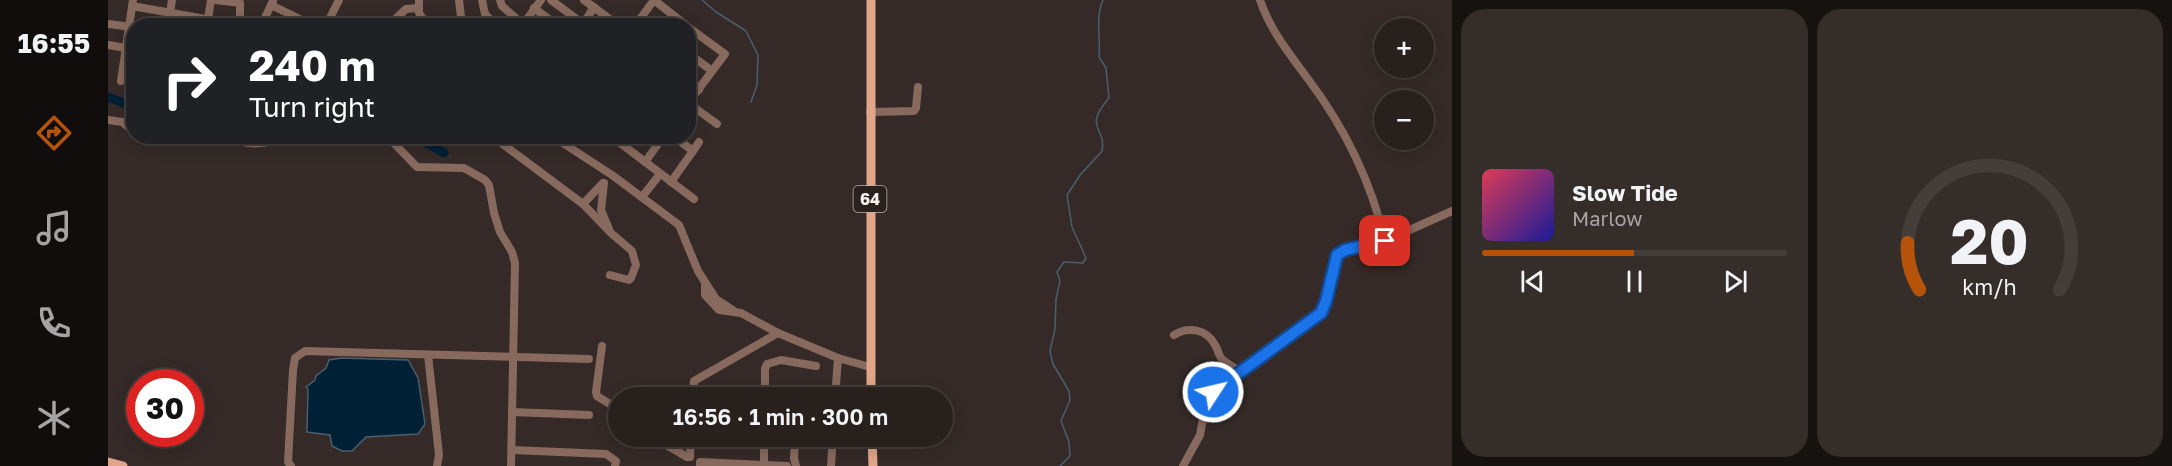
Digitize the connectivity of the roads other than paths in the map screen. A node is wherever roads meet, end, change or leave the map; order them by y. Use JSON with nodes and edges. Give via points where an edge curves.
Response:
{"nodes":[{"id":1,"x":172,"y":0,"type":"edge"},
{"id":2,"x":211,"y":0,"type":"edge"},
{"id":3,"x":216,"y":0,"type":"edge"},
{"id":4,"x":339,"y":0,"type":"edge"},
{"id":5,"x":459,"y":0,"type":"edge"},
{"id":6,"x":482,"y":0,"type":"edge"},
{"id":7,"x":500,"y":0,"type":"edge"},
{"id":8,"x":541,"y":0,"type":"edge"},
{"id":9,"x":551,"y":0,"type":"edge"},
{"id":10,"x":654,"y":0,"type":"edge"},
{"id":11,"x":871,"y":0,"type":"edge"},
{"id":12,"x":1260,"y":0,"type":"edge"},
{"id":13,"x":272,"y":2,"type":"edge"},
{"id":14,"x":589,"y":2,"type":"edge"},
{"id":15,"x":133,"y":3,"type":"edge"},
{"id":16,"x":419,"y":4,"type":"edge"},
{"id":17,"x":534,"y":8,"type":"junction"},
{"id":18,"x":170,"y":13,"type":"junction"},
{"id":19,"x":132,"y":18,"type":"edge"},
{"id":20,"x":169,"y":18,"type":"edge"},
{"id":21,"x":191,"y":18,"type":"edge"},
{"id":22,"x":209,"y":18,"type":"edge"},
{"id":23,"x":240,"y":18,"type":"edge"},
{"id":24,"x":265,"y":18,"type":"edge"},
{"id":25,"x":300,"y":18,"type":"edge"},
{"id":26,"x":330,"y":18,"type":"edge"},
{"id":27,"x":396,"y":18,"type":"edge"},
{"id":28,"x":425,"y":18,"type":"edge"},
{"id":29,"x":462,"y":18,"type":"edge"},
{"id":30,"x":489,"y":18,"type":"edge"},
{"id":31,"x":515,"y":18,"type":"edge"},
{"id":32,"x":528,"y":18,"type":"edge"},
{"id":33,"x":547,"y":18,"type":"edge"},
{"id":34,"x":575,"y":18,"type":"edge"},
{"id":35,"x":586,"y":18,"type":"edge"},
{"id":36,"x":609,"y":18,"type":"edge"},
{"id":37,"x":641,"y":18,"type":"edge"},
{"id":38,"x":678,"y":18,"type":"edge"},
{"id":39,"x":108,"y":24,"type":"edge"},
{"id":40,"x":126,"y":26,"type":"edge"},
{"id":41,"x":696,"y":32,"type":"edge"},
{"id":42,"x":108,"y":45,"type":"edge"},
{"id":43,"x":126,"y":48,"type":"joint"},
{"id":44,"x":696,"y":59,"type":"edge"},
{"id":45,"x":712,"y":71,"type":"junction"},
{"id":46,"x":121,"y":81,"type":"dead end"},
{"id":47,"x":918,"y":87,"type":"dead end"},
{"id":48,"x":696,"y":88,"type":"edge"},
{"id":49,"x":699,"y":90,"type":"junction"},
{"id":50,"x":696,"y":94,"type":"edge"},
{"id":51,"x":696,"y":108,"type":"edge"},
{"id":52,"x":870,"y":112,"type":"junction"},
{"id":53,"x":108,"y":120,"type":"edge"},
{"id":54,"x":717,"y":124,"type":"dead end"},
{"id":55,"x":126,"y":125,"type":"edge"},
{"id":56,"x":699,"y":142,"type":"dead end"},
{"id":57,"x":395,"y":144,"type":"edge"},
{"id":58,"x":503,"y":144,"type":"edge"},
{"id":59,"x":564,"y":144,"type":"edge"},
{"id":60,"x":621,"y":144,"type":"edge"},
{"id":61,"x":658,"y":144,"type":"edge"},
{"id":62,"x":683,"y":144,"type":"edge"},
{"id":63,"x":693,"y":152,"type":"junction"},
{"id":64,"x":645,"y":162,"type":"junction"},
{"id":65,"x":612,"y":174,"type":"junction"},
{"id":66,"x":660,"y":174,"type":"junction"},
{"id":67,"x":671,"y":182,"type":"junction"},
{"id":68,"x":604,"y":183,"type":"junction"},
{"id":69,"x":642,"y":197,"type":"junction"},
{"id":70,"x":694,"y":199,"type":"dead end"},
{"id":71,"x":583,"y":204,"type":"junction"},
{"id":72,"x":1452,"y":211,"type":"edge"},
{"id":73,"x":611,"y":233,"type":"junction"},
{"id":74,"x":1385,"y":241,"type":"junction"},
{"id":75,"x":610,"y":275,"type":"dead end"},
{"id":76,"x":778,"y":333,"type":"junction"},
{"id":77,"x":1174,"y":335,"type":"dead end"},
{"id":78,"x":602,"y":346,"type":"dead end"},
{"id":79,"x":428,"y":355,"type":"junction"},
{"id":80,"x":514,"y":356,"type":"junction"},
{"id":81,"x":838,"y":358,"type":"junction"},
{"id":82,"x":588,"y":359,"type":"dead end"},
{"id":83,"x":816,"y":366,"type":"dead end"},
{"id":84,"x":870,"y":367,"type":"junction"},
{"id":85,"x":1240,"y":373,"type":"junction"},
{"id":86,"x":694,"y":387,"type":"edge"},
{"id":87,"x":765,"y":387,"type":"edge"},
{"id":88,"x":836,"y":387,"type":"edge"},
{"id":89,"x":871,"y":387,"type":"edge"},
{"id":90,"x":608,"y":402,"type":"edge"},
{"id":91,"x":512,"y":412,"type":"junction"},
{"id":92,"x":589,"y":415,"type":"dead end"},
{"id":93,"x":670,"y":447,"type":"edge"},
{"id":94,"x":690,"y":447,"type":"edge"},
{"id":95,"x":764,"y":447,"type":"edge"},
{"id":96,"x":795,"y":447,"type":"edge"},
{"id":97,"x":832,"y":447,"type":"edge"},
{"id":98,"x":872,"y":447,"type":"edge"},
{"id":99,"x":512,"y":450,"type":"junction"},
{"id":100,"x":108,"y":462,"type":"edge"},
{"id":101,"x":764,"y":465,"type":"edge"},
{"id":102,"x":123,"y":466,"type":"edge"},
{"id":103,"x":291,"y":466,"type":"edge"},
{"id":104,"x":437,"y":466,"type":"edge"},
{"id":105,"x":511,"y":466,"type":"edge"},
{"id":106,"x":615,"y":466,"type":"edge"},
{"id":107,"x":700,"y":466,"type":"edge"},
{"id":108,"x":788,"y":466,"type":"edge"},
{"id":109,"x":796,"y":466,"type":"edge"},
{"id":110,"x":831,"y":466,"type":"edge"},
{"id":111,"x":873,"y":466,"type":"edge"},
{"id":112,"x":1183,"y":466,"type":"edge"}],
"edges":[{"from":1,"to":18,"type":"street"},
{"from":2,"to":22,"type":"street"},
{"from":3,"to":23,"type":"street","via":[[239,2]]},
{"from":4,"to":26,"type":"street"},
{"from":5,"to":29,"type":"street"},
{"from":6,"to":30,"type":"street"},
{"from":7,"to":31,"type":"street"},
{"from":8,"to":17,"type":"street"},
{"from":9,"to":34,"type":"street"},
{"from":10,"to":37,"type":"street"},
{"from":10,"to":38,"type":"street"},
{"from":11,"to":52,"type":"main road","number":"64"},
{"from":12,"to":74,"type":"street","via":[[1279,40],[1353,150],[1377,209]]},
{"from":13,"to":24,"type":"street"},
{"from":13,"to":25,"type":"street"},
{"from":14,"to":35,"type":"street"},
{"from":14,"to":36,"type":"street"},
{"from":15,"to":18,"type":"street"},
{"from":15,"to":19,"type":"street"},
{"from":16,"to":27,"type":"street"},
{"from":16,"to":28,"type":"street"},
{"from":17,"to":32,"type":"street"},
{"from":17,"to":33,"type":"street"},
{"from":18,"to":20,"type":"street"},
{"from":18,"to":21,"type":"street"},
{"from":39,"to":40,"type":"street"},
{"from":41,"to":45,"type":"street","via":[[725,54]]},
{"from":42,"to":43,"type":"street"},
{"from":43,"to":46,"type":"street"},
{"from":44,"to":45,"type":"street"},
{"from":45,"to":49,"type":"street"},
{"from":47,"to":52,"type":"street","via":[[914,111]]},
{"from":48,"to":49,"type":"street"},
{"from":49,"to":50,"type":"street"},
{"from":51,"to":54,"type":"street"},
{"from":52,"to":84,"type":"main road","number":"64"},
{"from":53,"to":55,"type":"street"},
{"from":56,"to":63,"type":"street"},
{"from":57,"to":80,"type":"street","via":[[417,167],[464,168],[489,185],[500,232],[515,263]]},
{"from":58,"to":71,"type":"street"},
{"from":59,"to":65,"type":"street"},
{"from":60,"to":64,"type":"street"},
{"from":61,"to":64,"type":"street"},
{"from":62,"to":63,"type":"street"},
{"from":63,"to":67,"type":"street"},
{"from":64,"to":66,"type":"street"},
{"from":65,"to":68,"type":"street"},
{"from":65,"to":69,"type":"street"},
{"from":66,"to":67,"type":"street"},
{"from":66,"to":69,"type":"street"},
{"from":67,"to":70,"type":"street"},
{"from":68,"to":71,"type":"street"},
{"from":68,"to":73,"type":"street","via":[[601,210]]},
{"from":69,"to":76,"type":"street","via":[[680,225],[705,282],[705,295],[713,305]]},
{"from":71,"to":73,"type":"street"},
{"from":72,"to":74,"type":"street"},
{"from":73,"to":75,"type":"street","via":[[632,251],[636,265],[630,279]]},
{"from":74,"to":85,"type":"street","via":[[1337,255],[1321,313]]},
{"from":76,"to":81,"type":"street"},
{"from":76,"to":86,"type":"street","via":[[694,381]]},
{"from":77,"to":85,"type":"street","via":[[1200,331],[1214,342],[1223,360]]},
{"from":78,"to":90,"type":"street","via":[[596,392]]},
{"from":79,"to":80,"type":"street"},
{"from":79,"to":103,"type":"street","via":[[305,351],[298,354],[293,370],[288,462]]},
{"from":79,"to":104,"type":"street"},
{"from":80,"to":82,"type":"street"},
{"from":80,"to":91,"type":"street"},
{"from":81,"to":84,"type":"street"},
{"from":81,"to":88,"type":"street"},
{"from":83,"to":87,"type":"street","via":[[781,360],[767,364]]},
{"from":84,"to":89,"type":"main road","number":"64"},
{"from":85,"to":112,"type":"street","via":[[1207,397],[1200,435]]},
{"from":91,"to":92,"type":"street"},
{"from":91,"to":99,"type":"street"},
{"from":93,"to":94,"type":"street","via":[[687,457]]},
{"from":95,"to":101,"type":"street"},
{"from":96,"to":109,"type":"street"},
{"from":97,"to":110,"type":"street"},
{"from":98,"to":111,"type":"main road"},
{"from":99,"to":105,"type":"street"},
{"from":99,"to":106,"type":"street","via":[[606,454],[616,461]]},
{"from":100,"to":102,"type":"main road"},
{"from":101,"to":107,"type":"street","via":[[700,462]]},
{"from":101,"to":108,"type":"street"}]}
